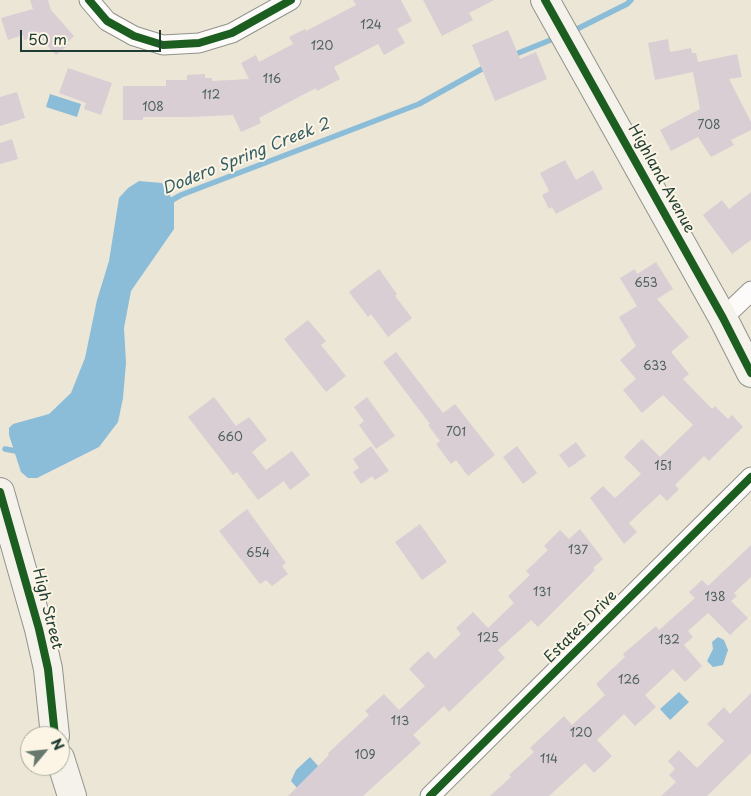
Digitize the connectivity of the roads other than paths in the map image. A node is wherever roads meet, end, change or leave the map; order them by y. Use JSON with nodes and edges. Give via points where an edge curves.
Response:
{"nodes":[{"id":1,"x":90,"y":0,"type":"edge"},
{"id":2,"x":291,"y":0,"type":"edge"},
{"id":3,"x":545,"y":0,"type":"edge"},
{"id":4,"x":751,"y":291,"type":"edge"},
{"id":5,"x":723,"y":318,"type":"junction"},
{"id":6,"x":751,"y":373,"type":"edge"},
{"id":7,"x":751,"y":477,"type":"edge"},
{"id":8,"x":0,"y":492,"type":"edge"},
{"id":9,"x":54,"y":726,"type":"edge"},
{"id":10,"x":66,"y":776,"type":"edge"},
{"id":11,"x":72,"y":796,"type":"edge"},
{"id":12,"x":430,"y":796,"type":"edge"}],
"edges":[{"from":1,"to":2,"type":"street","via":[[107,22],[134,36],[163,45],[199,43],[232,33]]},
{"from":3,"to":5,"type":"street","name":"Highland Avenue"},
{"from":4,"to":5,"type":"street"},
{"from":5,"to":6,"type":"street","name":"Highland Avenue"},
{"from":7,"to":12,"type":"street","name":"Estates Drive"},
{"from":8,"to":9,"type":"street","name":"High Street","via":[[39,629],[48,669]]},
{"from":10,"to":11,"type":"street"}]}
